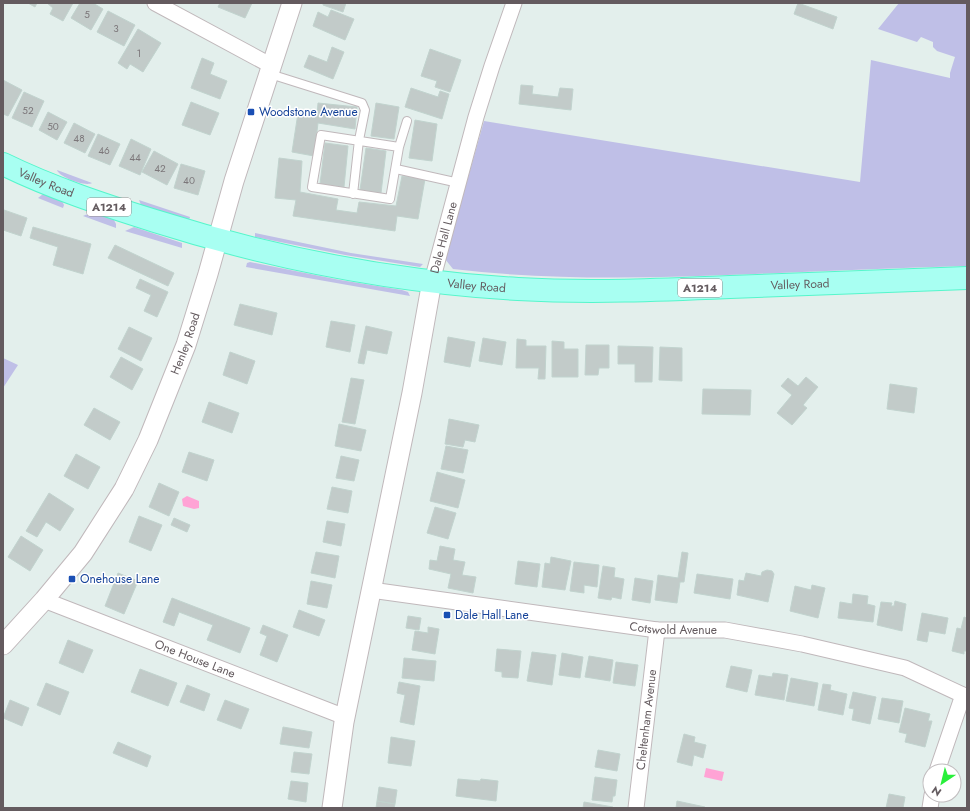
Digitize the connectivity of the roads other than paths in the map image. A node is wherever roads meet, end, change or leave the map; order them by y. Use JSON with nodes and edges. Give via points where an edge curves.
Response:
{"nodes":[{"id":1,"x":154,"y":3,"type":"edge"},
{"id":2,"x":292,"y":3,"type":"edge"},
{"id":3,"x":514,"y":3,"type":"edge"},
{"id":4,"x":271,"y":70,"type":"junction"},
{"id":5,"x":407,"y":121,"type":"dead end"},
{"id":6,"x":359,"y":140,"type":"junction"},
{"id":7,"x":399,"y":147,"type":"junction"},
{"id":8,"x":3,"y":164,"type":"edge"},
{"id":9,"x":396,"y":169,"type":"junction"},
{"id":10,"x":459,"y":183,"type":"junction"},
{"id":11,"x":353,"y":194,"type":"junction"},
{"id":12,"x":218,"y":241,"type":"junction"},
{"id":13,"x":967,"y":278,"type":"edge"},
{"id":14,"x":432,"y":281,"type":"junction"},
{"id":15,"x":371,"y":590,"type":"junction"},
{"id":16,"x":44,"y":600,"type":"junction"},
{"id":17,"x":657,"y":630,"type":"junction"},
{"id":18,"x":3,"y":645,"type":"edge"},
{"id":19,"x":965,"y":696,"type":"edge"},
{"id":20,"x":345,"y":717,"type":"junction"},
{"id":21,"x":940,"y":763,"type":"edge"},
{"id":22,"x":332,"y":808,"type":"edge"},
{"id":23,"x":636,"y":808,"type":"edge"}],
"edges":[{"from":1,"to":4,"type":"street"},
{"from":2,"to":4,"type":"street","name":"Henley Road"},
{"from":3,"to":10,"type":"street","name":"Dale Hall Lane","via":[[492,66]]},
{"from":4,"to":6,"type":"lane","via":[[362,103],[365,110]]},
{"from":4,"to":12,"type":"street","name":"Henley Road","via":[[234,180]]},
{"from":5,"to":7,"type":"lane"},
{"from":6,"to":7,"type":"lane"},
{"from":6,"to":11,"type":"lane"},
{"from":6,"to":11,"type":"lane","via":[[321,135],[312,187]]},
{"from":7,"to":9,"type":"lane"},
{"from":8,"to":12,"type":"main road","name":"Valley Road","number":"A1214","via":[[29,177],[90,200]]},
{"from":9,"to":10,"type":"lane"},
{"from":9,"to":11,"type":"lane","via":[[390,199]]},
{"from":10,"to":14,"type":"street","name":"Dale Hall Lane"},
{"from":12,"to":14,"type":"main road","name":"Valley Road","number":"A1214","via":[[332,266]]},
{"from":12,"to":16,"type":"street","name":"Henley Road","via":[[186,345],[138,461],[106,519]]},
{"from":13,"to":14,"type":"main road","name":"Valley Road","number":"A1214","via":[[620,291],[519,289]]},
{"from":14,"to":15,"type":"street","name":"Dale Hall Lane"},
{"from":15,"to":17,"type":"street","name":"Cotswold Avenue"},
{"from":15,"to":20,"type":"street","name":"Dale Hall Lane"},
{"from":16,"to":18,"type":"street","name":"Henley Road"},
{"from":16,"to":20,"type":"street","name":"One House Lane"},
{"from":17,"to":19,"type":"street","name":"Cotswold Avenue","via":[[725,630],[802,644],[905,668]]},
{"from":17,"to":23,"type":"street","name":"Cheltenham Avenue"},
{"from":19,"to":21,"type":"street"},
{"from":20,"to":22,"type":"street","name":"Dale Hall Lane"}]}
